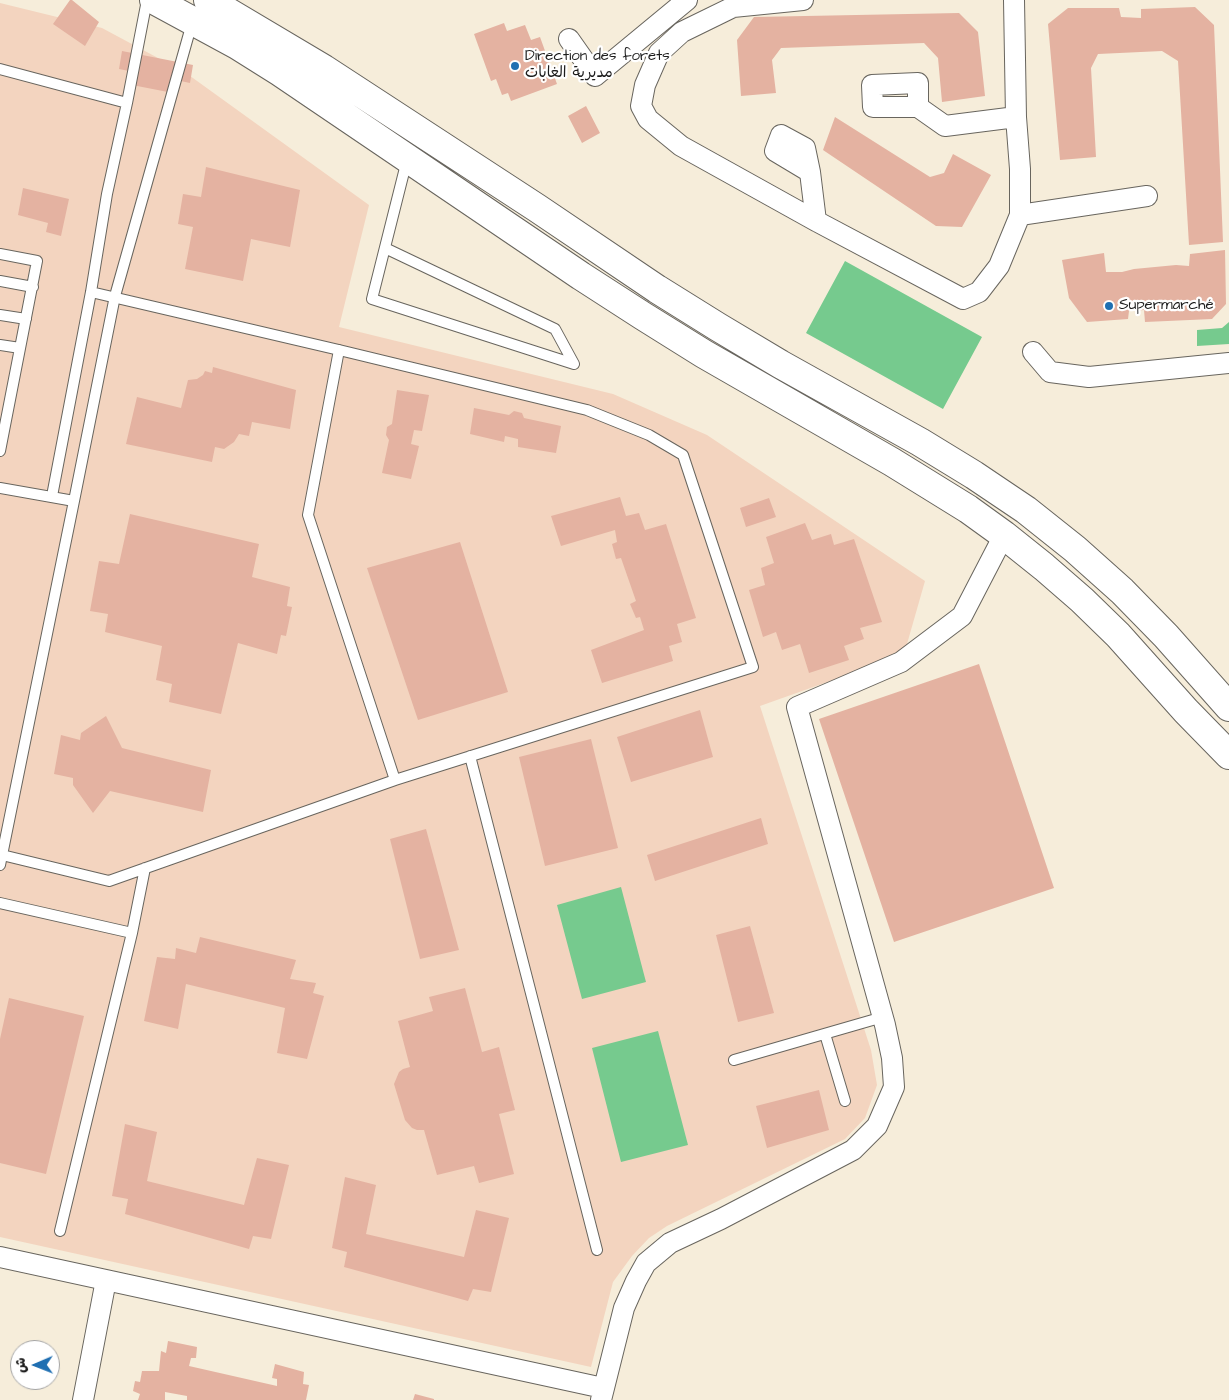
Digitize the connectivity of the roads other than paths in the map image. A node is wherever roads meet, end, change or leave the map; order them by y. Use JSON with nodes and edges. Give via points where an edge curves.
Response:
{"nodes":[{"id":1,"x":147,"y":0,"type":"edge"},
{"id":2,"x":154,"y":0,"type":"edge"},
{"id":3,"x":687,"y":0,"type":"edge"},
{"id":4,"x":802,"y":0,"type":"edge"},
{"id":5,"x":1014,"y":0,"type":"edge"},
{"id":6,"x":201,"y":10,"type":"edge"},
{"id":7,"x":569,"y":39,"type":"dead end"},
{"id":8,"x":0,"y":69,"type":"edge"},
{"id":9,"x":127,"y":103,"type":"junction"},
{"id":10,"x":918,"y":107,"type":"dead end"},
{"id":11,"x":1016,"y":118,"type":"junction"},
{"id":12,"x":407,"y":158,"type":"junction"},
{"id":13,"x":810,"y":172,"type":"dead end"},
{"id":14,"x":1147,"y":196,"type":"dead end"},
{"id":15,"x":1020,"y":215,"type":"junction"},
{"id":16,"x":816,"y":221,"type":"junction"},
{"id":17,"x":386,"y":248,"type":"junction"},
{"id":18,"x":0,"y":254,"type":"edge"},
{"id":19,"x":0,"y":281,"type":"edge"},
{"id":20,"x":33,"y":287,"type":"junction"},
{"id":21,"x":91,"y":292,"type":"junction"},
{"id":22,"x":115,"y":296,"type":"junction"},
{"id":23,"x":0,"y":314,"type":"edge"},
{"id":24,"x":26,"y":319,"type":"junction"},
{"id":25,"x":0,"y":345,"type":"edge"},
{"id":26,"x":20,"y":348,"type":"junction"},
{"id":27,"x":339,"y":350,"type":"junction"},
{"id":28,"x":1033,"y":352,"type":"dead end"},
{"id":29,"x":1229,"y":362,"type":"edge"},
{"id":30,"x":0,"y":451,"type":"edge"},
{"id":31,"x":0,"y":488,"type":"edge"},
{"id":32,"x":52,"y":496,"type":"junction"},
{"id":33,"x":74,"y":501,"type":"junction"},
{"id":34,"x":1004,"y":535,"type":"junction"},
{"id":35,"x":1229,"y":706,"type":"edge"},
{"id":36,"x":1229,"y":755,"type":"edge"},
{"id":37,"x":470,"y":756,"type":"junction"},
{"id":38,"x":395,"y":780,"type":"junction"},
{"id":39,"x":1,"y":860,"type":"edge"},
{"id":40,"x":145,"y":868,"type":"junction"},
{"id":41,"x":0,"y":903,"type":"edge"},
{"id":42,"x":132,"y":933,"type":"junction"},
{"id":43,"x":883,"y":1017,"type":"junction"},
{"id":44,"x":826,"y":1034,"type":"junction"},
{"id":45,"x":734,"y":1060,"type":"dead end"},
{"id":46,"x":845,"y":1102,"type":"dead end"},
{"id":47,"x":60,"y":1231,"type":"dead end"},
{"id":48,"x":597,"y":1250,"type":"dead end"},
{"id":49,"x":0,"y":1257,"type":"edge"},
{"id":50,"x":106,"y":1280,"type":"junction"},
{"id":51,"x":602,"y":1394,"type":"edge"},
{"id":52,"x":83,"y":1400,"type":"edge"}],
"edges":[{"from":1,"to":9,"type":"lane"},
{"from":2,"to":6,"type":"main road"},
{"from":3,"to":7,"type":"street","via":[[595,76]]},
{"from":4,"to":16,"type":"street","via":[[733,7],[682,32],[659,54],[645,85],[641,106],[648,119],[681,146]]},
{"from":5,"to":11,"type":"street"},
{"from":6,"to":12,"type":"main road","via":[[280,72]]},
{"from":6,"to":22,"type":"lane"},
{"from":6,"to":35,"type":"main road","via":[[324,69],[657,289],[780,364],[920,442],[1026,510],[1122,591]]},
{"from":8,"to":9,"type":"lane"},
{"from":9,"to":21,"type":"lane","via":[[106,194]]},
{"from":10,"to":11,"type":"street","via":[[945,126]]},
{"from":11,"to":15,"type":"street"},
{"from":12,"to":17,"type":"lane"},
{"from":12,"to":34,"type":"main road","via":[[642,316],[930,485]]},
{"from":13,"to":16,"type":"street"},
{"from":14,"to":15,"type":"street"},
{"from":15,"to":16,"type":"street","via":[[999,266],[979,292],[963,299]]},
{"from":17,"to":17,"type":"lane","via":[[555,329],[574,364],[372,299]]},
{"from":18,"to":20,"type":"lane","via":[[38,261]]},
{"from":19,"to":20,"type":"lane"},
{"from":20,"to":24,"type":"lane"},
{"from":21,"to":22,"type":"lane"},
{"from":21,"to":32,"type":"lane"},
{"from":22,"to":27,"type":"lane"},
{"from":22,"to":33,"type":"lane"},
{"from":23,"to":24,"type":"lane"},
{"from":24,"to":26,"type":"lane"},
{"from":25,"to":26,"type":"lane"},
{"from":26,"to":30,"type":"lane"},
{"from":27,"to":37,"type":"lane","via":[[587,410],[648,435],[683,455],[753,667]]},
{"from":27,"to":38,"type":"lane","via":[[308,515]]},
{"from":28,"to":29,"type":"street","via":[[1050,372],[1089,377]]},
{"from":31,"to":32,"type":"lane"},
{"from":32,"to":33,"type":"lane"},
{"from":33,"to":39,"type":"lane"},
{"from":34,"to":36,"type":"main road","via":[[1082,600],[1118,635]]},
{"from":34,"to":43,"type":"street","via":[[962,616],[901,662],[797,707]]},
{"from":37,"to":38,"type":"lane"},
{"from":37,"to":48,"type":"lane"},
{"from":38,"to":40,"type":"lane"},
{"from":39,"to":40,"type":"lane","via":[[109,880]]},
{"from":40,"to":42,"type":"lane"},
{"from":41,"to":42,"type":"lane"},
{"from":42,"to":47,"type":"lane"},
{"from":43,"to":44,"type":"lane"},
{"from":43,"to":51,"type":"street","via":[[892,1058],[894,1087],[877,1126],[853,1150],[670,1243],[646,1262],[624,1308]]},
{"from":44,"to":45,"type":"lane"},
{"from":44,"to":46,"type":"lane"},
{"from":49,"to":50,"type":"street"},
{"from":50,"to":51,"type":"street"},
{"from":50,"to":52,"type":"street"}]}
